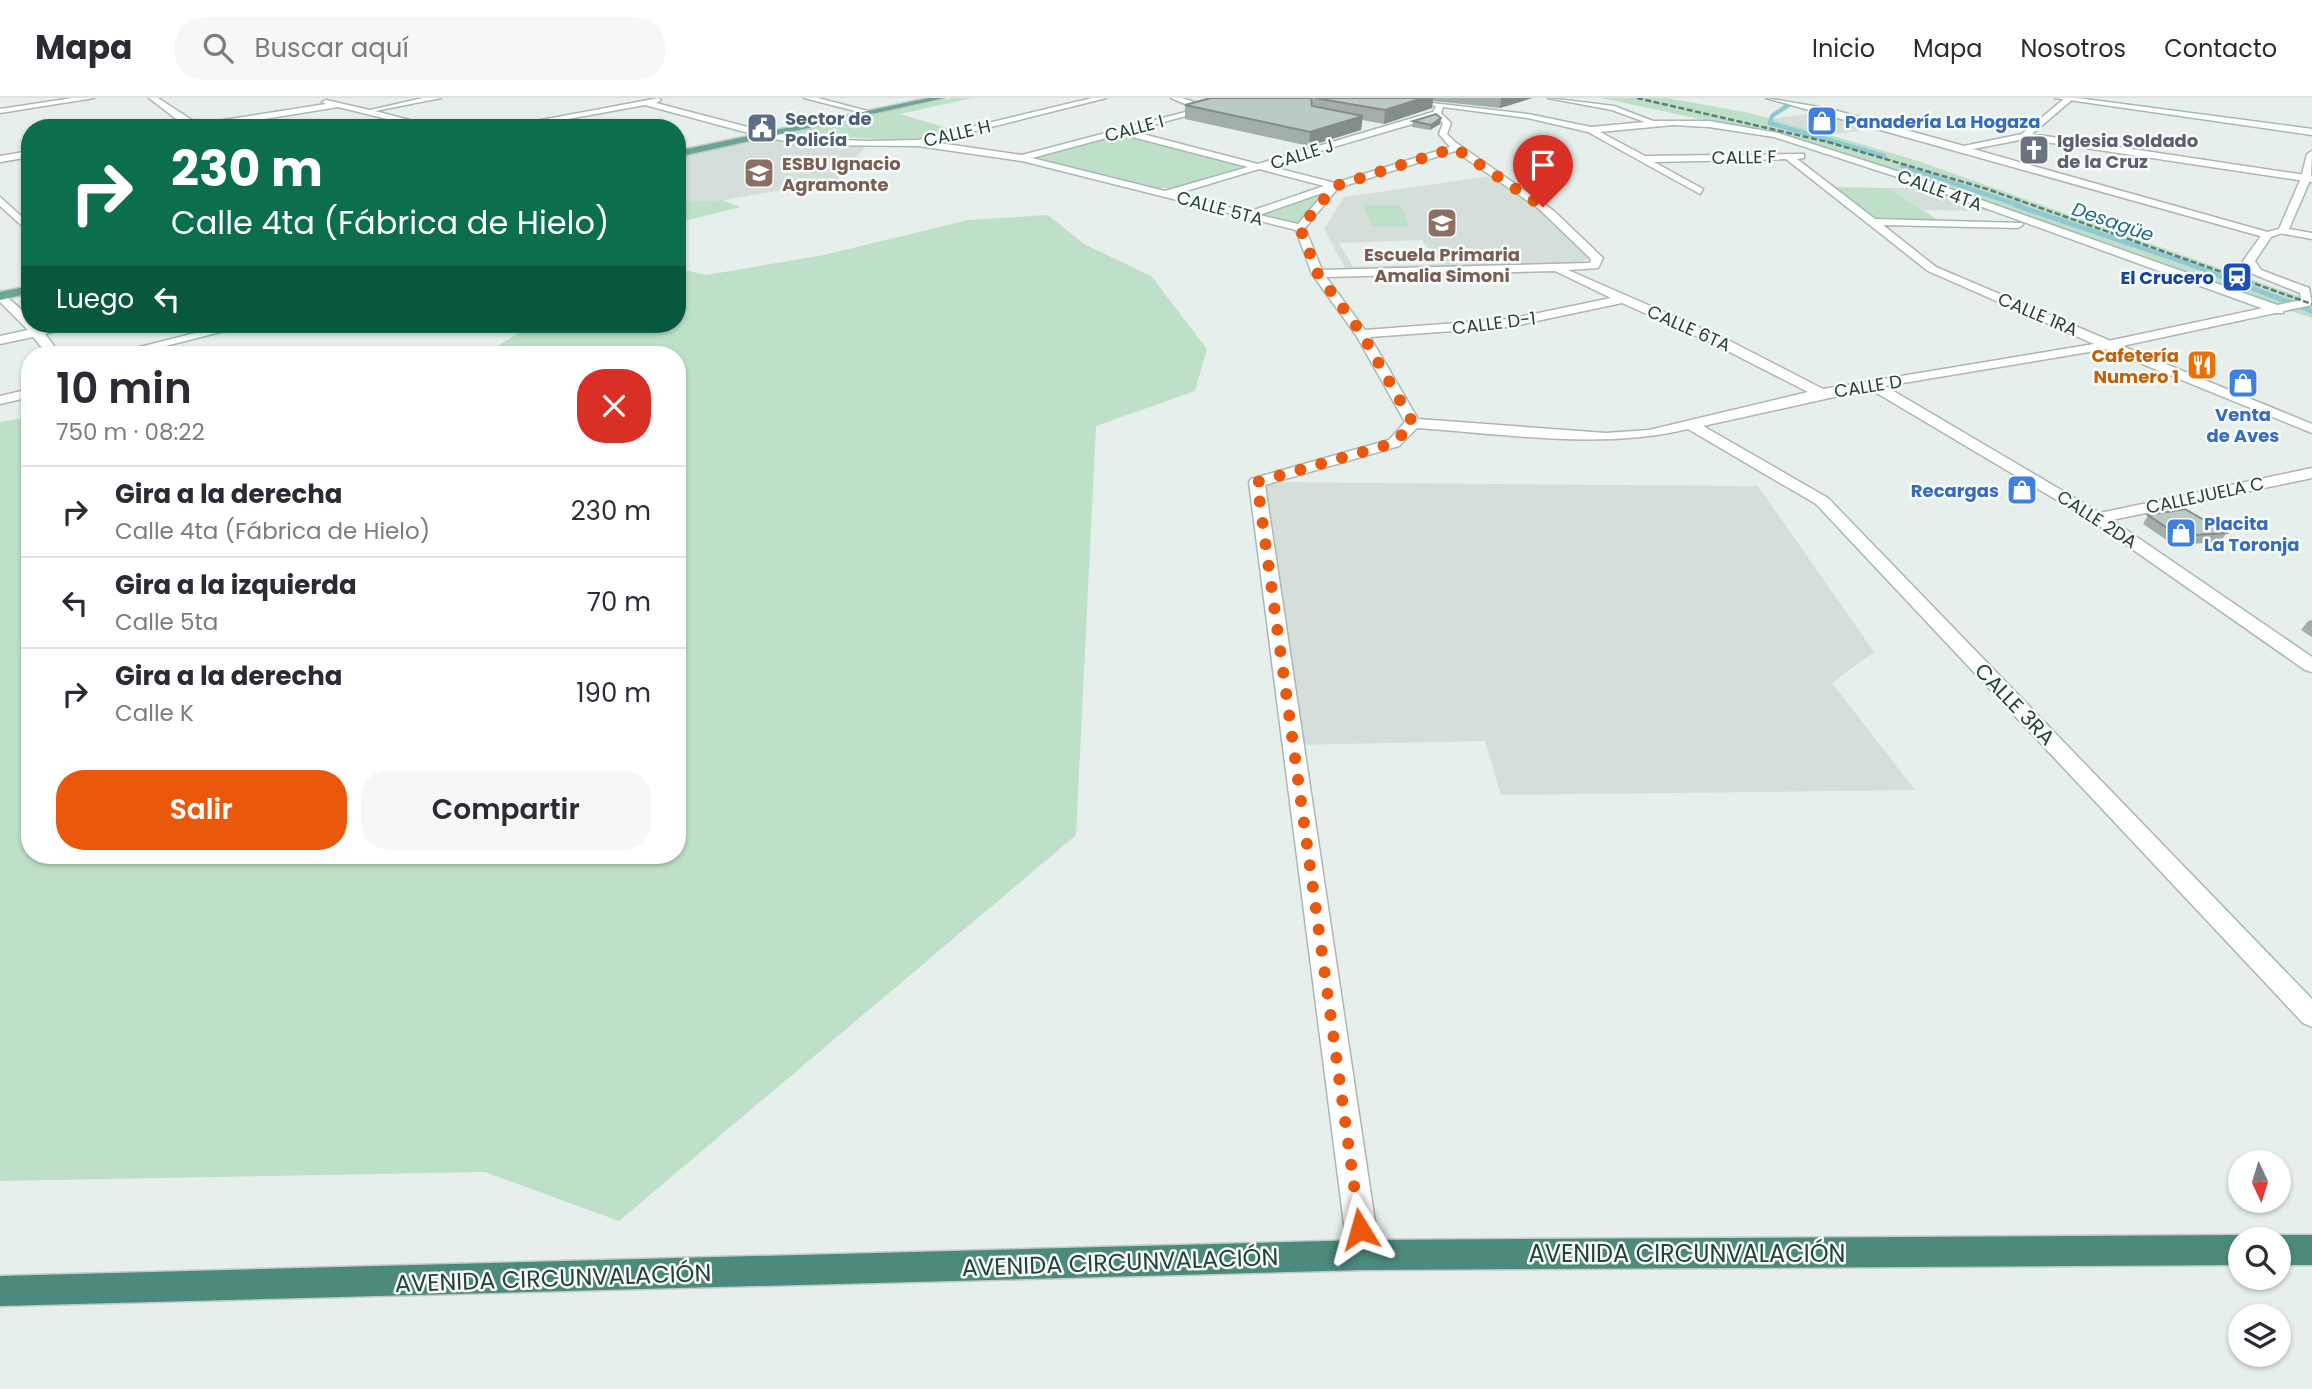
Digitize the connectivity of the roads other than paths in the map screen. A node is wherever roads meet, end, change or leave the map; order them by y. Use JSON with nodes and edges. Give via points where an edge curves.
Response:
{"nodes":[{"id":1,"x":90,"y":98,"type":"edge"},
{"id":2,"x":153,"y":98,"type":"edge"},
{"id":3,"x":307,"y":98,"type":"edge"},
{"id":4,"x":437,"y":98,"type":"edge"},
{"id":5,"x":666,"y":98,"type":"edge"},
{"id":6,"x":808,"y":98,"type":"edge"},
{"id":7,"x":940,"y":98,"type":"edge"},
{"id":8,"x":1101,"y":98,"type":"edge"},
{"id":9,"x":1175,"y":98,"type":"edge"},
{"id":10,"x":1247,"y":98,"type":"edge"},
{"id":11,"x":1392,"y":98,"type":"edge"},
{"id":12,"x":1552,"y":98,"type":"edge"},
{"id":13,"x":1770,"y":98,"type":"edge"},
{"id":14,"x":2066,"y":98,"type":"edge"},
{"id":15,"x":1085,"y":100,"type":"edge"},
{"id":16,"x":1794,"y":100,"type":"edge"},
{"id":17,"x":644,"y":102,"type":"junction"},
{"id":18,"x":338,"y":105,"type":"junction"},
{"id":19,"x":1205,"y":109,"type":"junction"},
{"id":20,"x":366,"y":110,"type":"junction"},
{"id":21,"x":1438,"y":110,"type":"junction"},
{"id":22,"x":0,"y":111,"type":"edge"},
{"id":23,"x":871,"y":113,"type":"junction"},
{"id":24,"x":183,"y":119,"type":"edge"},
{"id":25,"x":252,"y":119,"type":"edge"},
{"id":26,"x":401,"y":119,"type":"edge"},
{"id":27,"x":552,"y":119,"type":"edge"},
{"id":28,"x":1658,"y":123,"type":"junction"},
{"id":29,"x":1359,"y":125,"type":"edge"},
{"id":30,"x":1382,"y":130,"type":"junction"},
{"id":31,"x":1591,"y":130,"type":"junction"},
{"id":32,"x":1121,"y":131,"type":"junction"},
{"id":33,"x":2312,"y":132,"type":"edge"},
{"id":34,"x":767,"y":135,"type":"junction"},
{"id":35,"x":2025,"y":136,"type":"junction"},
{"id":36,"x":919,"y":143,"type":"junction"},
{"id":37,"x":1455,"y":148,"type":"junction"},
{"id":38,"x":1964,"y":148,"type":"junction"},
{"id":39,"x":686,"y":152,"type":"edge"},
{"id":40,"x":2312,"y":154,"type":"edge"},
{"id":41,"x":21,"y":156,"type":"edge"},
{"id":42,"x":1789,"y":156,"type":"junction"},
{"id":43,"x":1842,"y":156,"type":"junction"},
{"id":44,"x":1022,"y":158,"type":"junction"},
{"id":45,"x":0,"y":159,"type":"edge"},
{"id":46,"x":1646,"y":159,"type":"junction"},
{"id":47,"x":1259,"y":166,"type":"junction"},
{"id":48,"x":2309,"y":178,"type":"edge"},
{"id":49,"x":1335,"y":186,"type":"junction"},
{"id":50,"x":1700,"y":191,"type":"dead end"},
{"id":51,"x":1167,"y":194,"type":"junction"},
{"id":52,"x":0,"y":200,"type":"edge"},
{"id":53,"x":21,"y":215,"type":"edge"},
{"id":54,"x":1248,"y":215,"type":"junction"},
{"id":55,"x":1871,"y":222,"type":"junction"},
{"id":56,"x":2034,"y":225,"type":"junction"},
{"id":57,"x":1300,"y":228,"type":"junction"},
{"id":58,"x":2283,"y":231,"type":"junction"},
{"id":59,"x":2267,"y":235,"type":"junction"},
{"id":60,"x":2312,"y":236,"type":"edge"},
{"id":61,"x":1554,"y":268,"type":"junction"},
{"id":62,"x":1318,"y":274,"type":"junction"},
{"id":63,"x":21,"y":291,"type":"edge"},
{"id":64,"x":0,"y":295,"type":"edge"},
{"id":65,"x":2307,"y":296,"type":"edge"},
{"id":66,"x":1624,"y":299,"type":"junction"},
{"id":67,"x":2284,"y":309,"type":"junction"},
{"id":68,"x":21,"y":315,"type":"edge"},
{"id":69,"x":21,"y":331,"type":"edge"},
{"id":70,"x":208,"y":333,"type":"edge"},
{"id":71,"x":1362,"y":334,"type":"junction"},
{"id":72,"x":0,"y":341,"type":"edge"},
{"id":73,"x":2108,"y":345,"type":"junction"},
{"id":74,"x":154,"y":346,"type":"edge"},
{"id":75,"x":1873,"y":385,"type":"junction"},
{"id":76,"x":1821,"y":393,"type":"junction"},
{"id":77,"x":21,"y":395,"type":"edge"},
{"id":78,"x":0,"y":400,"type":"edge"},
{"id":79,"x":1413,"y":423,"type":"junction"},
{"id":80,"x":1691,"y":425,"type":"junction"},
{"id":81,"x":2312,"y":429,"type":"edge"},
{"id":82,"x":2312,"y":473,"type":"edge"},
{"id":83,"x":2098,"y":518,"type":"junction"},
{"id":84,"x":2312,"y":666,"type":"edge"},
{"id":85,"x":2312,"y":1016,"type":"edge"},
{"id":86,"x":2228,"y":1250,"type":"edge"},
{"id":87,"x":2291,"y":1250,"type":"edge"},
{"id":88,"x":2312,"y":1250,"type":"edge"},
{"id":89,"x":1364,"y":1255,"type":"junction"},
{"id":90,"x":0,"y":1291,"type":"edge"}],
"edges":[{"from":1,"to":22,"type":"street"},
{"from":2,"to":24,"type":"street"},
{"from":3,"to":18,"type":"street"},
{"from":4,"to":20,"type":"street"},
{"from":5,"to":17,"type":"street"},
{"from":6,"to":23,"type":"street"},
{"from":7,"to":23,"type":"main road"},
{"from":8,"to":15,"type":"street","name":"CALLE H"},
{"from":9,"to":19,"type":"street"},
{"from":10,"to":19,"type":"street","name":"CALLE I"},
{"from":11,"to":21,"type":"street"},
{"from":12,"to":28,"type":"street","via":[[1614,108]]},
{"from":13,"to":16,"type":"street"},
{"from":14,"to":33,"type":"street"},
{"from":14,"to":35,"type":"street"},
{"from":15,"to":36,"type":"street","name":"CALLE H"},
{"from":16,"to":38,"type":"street"},
{"from":17,"to":27,"type":"street"},
{"from":17,"to":34,"type":"street","name":"CALLE H"},
{"from":18,"to":20,"type":"street"},
{"from":18,"to":25,"type":"street"},
{"from":19,"to":32,"type":"street","name":"CALLE I"},
{"from":20,"to":26,"type":"street"},
{"from":21,"to":30,"type":"street","name":"CALLE J"},
{"from":21,"to":31,"type":"street","via":[[1528,116]]},
{"from":21,"to":37,"type":"street","via":[[1447,123],[1443,134]]},
{"from":23,"to":34,"type":"main road"},
{"from":28,"to":31,"type":"street","name":"CALLE 4TA"},
{"from":28,"to":43,"type":"street","name":"CALLE 4TA","via":[[1709,124],[1774,135]]},
{"from":29,"to":30,"type":"street"},
{"from":30,"to":47,"type":"street","name":"CALLE J"},
{"from":31,"to":46,"type":"street"},
{"from":32,"to":44,"type":"street","name":"CALLE I"},
{"from":32,"to":47,"type":"street"},
{"from":34,"to":36,"type":"street","name":"CALLE H","via":[[813,142]]},
{"from":34,"to":39,"type":"main road"},
{"from":35,"to":38,"type":"street"},
{"from":35,"to":48,"type":"street"},
{"from":36,"to":44,"type":"street","name":"CALLE 5TA"},
{"from":37,"to":49,"type":"street"},
{"from":37,"to":61,"type":"street","via":[[1536,201],[1597,258],[1594,266]]},
{"from":38,"to":59,"type":"street"},
{"from":40,"to":48,"type":"street"},
{"from":41,"to":45,"type":"street"},
{"from":42,"to":43,"type":"street","name":"CALLE F"},
{"from":42,"to":46,"type":"street","name":"CALLE F"},
{"from":42,"to":55,"type":"street","name":"CALLE 1RA"},
{"from":43,"to":56,"type":"street","name":"CALLE 4TA"},
{"from":44,"to":51,"type":"street","name":"CALLE 5TA"},
{"from":46,"to":50,"type":"street"},
{"from":47,"to":49,"type":"street"},
{"from":47,"to":51,"type":"street","name":"CALLE J"},
{"from":48,"to":58,"type":"street"},
{"from":49,"to":54,"type":"street"},
{"from":49,"to":57,"type":"street"},
{"from":51,"to":54,"type":"street","name":"CALLE 5TA"},
{"from":52,"to":53,"type":"street"},
{"from":54,"to":57,"type":"street","name":"CALLE 5TA"},
{"from":55,"to":56,"type":"street"},
{"from":55,"to":73,"type":"street","name":"CALLE 1RA","via":[[1932,270]]},
{"from":56,"to":67,"type":"street","name":"CALLE 4TA"},
{"from":57,"to":62,"type":"street"},
{"from":58,"to":59,"type":"street"},
{"from":58,"to":60,"type":"street"},
{"from":59,"to":65,"type":"street","via":[[2249,261],[2257,272]]},
{"from":61,"to":62,"type":"street"},
{"from":61,"to":66,"type":"street","name":"CALLE 6TA"},
{"from":62,"to":71,"type":"street"},
{"from":63,"to":64,"type":"main road"},
{"from":64,"to":68,"type":"street"},
{"from":65,"to":67,"type":"street","name":"CALLE D"},
{"from":66,"to":71,"type":"street","name":"CALLE D-1","via":[[1509,323]]},
{"from":66,"to":76,"type":"street","name":"CALLE 6TA"},
{"from":67,"to":73,"type":"street","name":"CALLE D"},
{"from":69,"to":72,"type":"street"},
{"from":70,"to":74,"type":"street"},
{"from":71,"to":79,"type":"street"},
{"from":73,"to":75,"type":"street","name":"CALLE D"},
{"from":73,"to":81,"type":"street","name":"CALLE 1RA"},
{"from":75,"to":76,"type":"street","name":"CALLE D"},
{"from":75,"to":83,"type":"street","name":"CALLE 2DA"},
{"from":76,"to":80,"type":"street","name":"CALLE D"},
{"from":77,"to":78,"type":"street"},
{"from":79,"to":80,"type":"street","name":"CALLE D","via":[[1606,437]]},
{"from":79,"to":89,"type":"street","via":[[1394,443],[1257,482]]},
{"from":80,"to":85,"type":"street","name":"CALLE 3RA","via":[[1822,501]]},
{"from":82,"to":83,"type":"street","name":"CALLEJUELA C"},
{"from":83,"to":84,"type":"street","name":"CALLE 2DA"},
{"from":86,"to":89,"type":"highway","name":"AVENIDA CIRCUNVALACIÓN"},
{"from":87,"to":88,"type":"highway"},
{"from":89,"to":90,"type":"highway","name":"AVENIDA CIRCUNVALACIÓN"}]}
